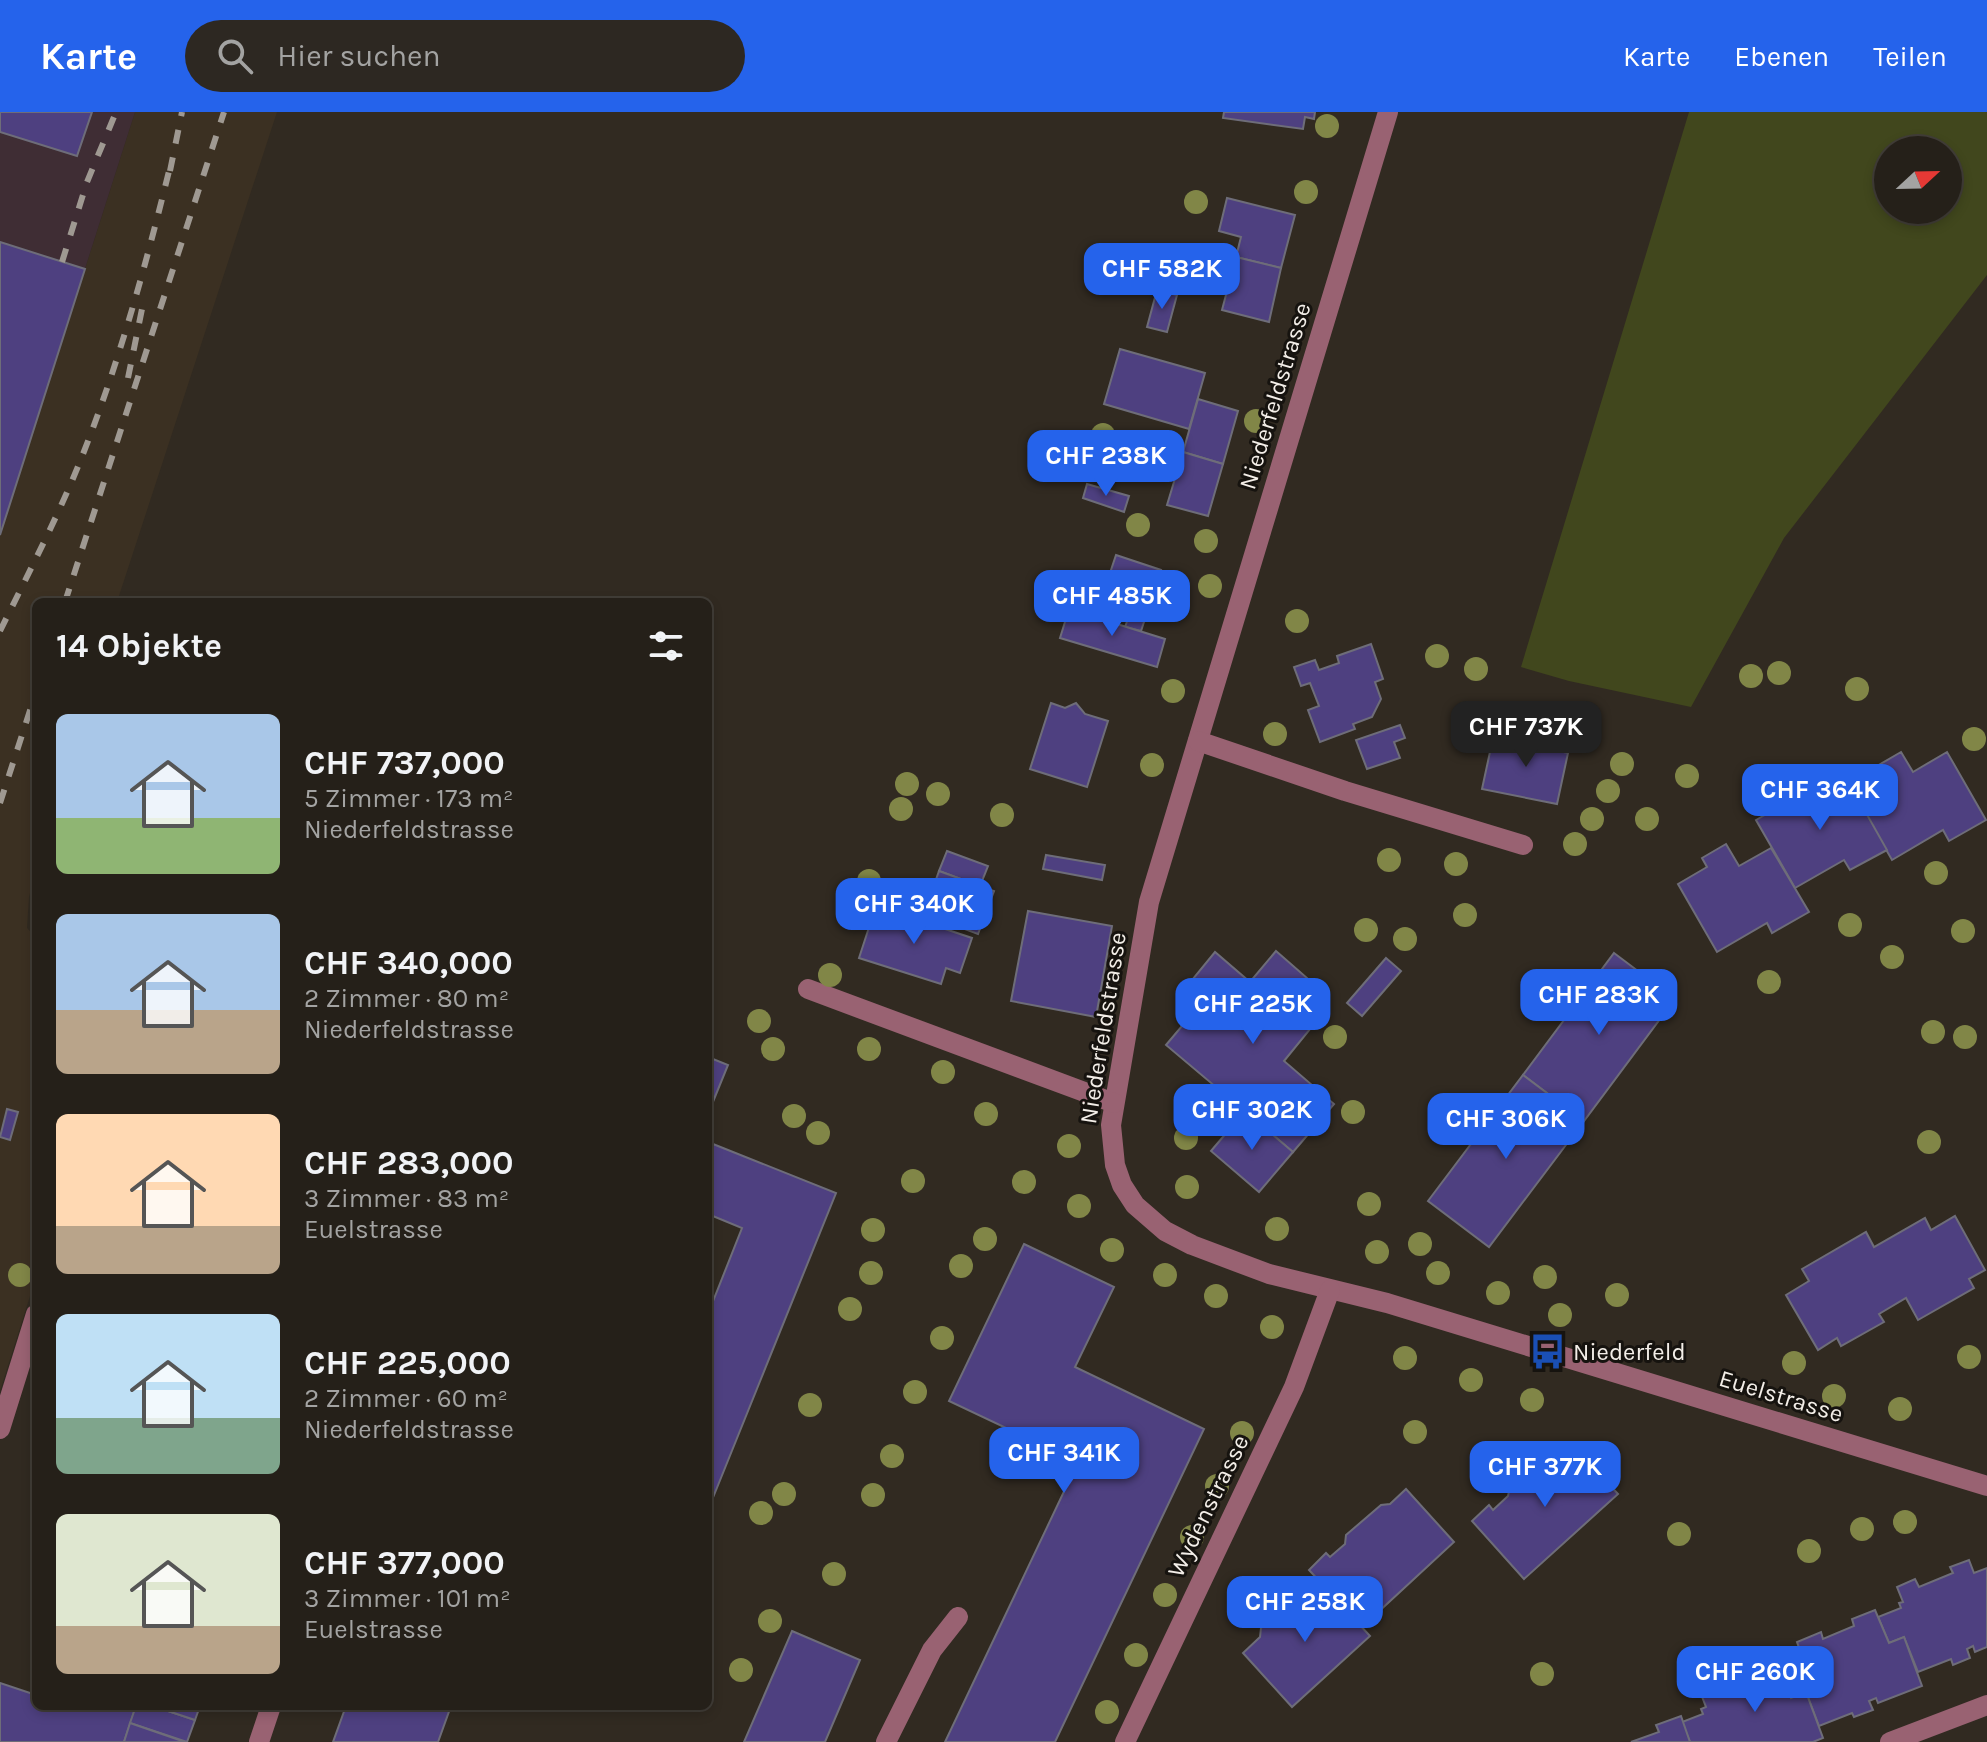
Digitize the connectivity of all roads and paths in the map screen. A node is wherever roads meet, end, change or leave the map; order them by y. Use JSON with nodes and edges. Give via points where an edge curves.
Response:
{"nodes":[{"id":1,"x":1388,"y":112,"type":"edge"},
{"id":2,"x":1198,"y":741,"type":"junction"},
{"id":3,"x":1523,"y":845,"type":"dead end"},
{"id":4,"x":808,"y":989,"type":"dead end"},
{"id":5,"x":1114,"y":1103,"type":"junction"},
{"id":6,"x":1330,"y":1290,"type":"junction"},
{"id":7,"x":32,"y":1327,"type":"edge"},
{"id":8,"x":0,"y":1429,"type":"edge"},
{"id":9,"x":1987,"y":1486,"type":"edge"},
{"id":10,"x":958,"y":1617,"type":"dead end"},
{"id":11,"x":1987,"y":1705,"type":"edge"},
{"id":12,"x":270,"y":1710,"type":"edge"},
{"id":13,"x":259,"y":1742,"type":"edge"},
{"id":14,"x":886,"y":1742,"type":"edge"},
{"id":15,"x":1125,"y":1742,"type":"edge"},
{"id":16,"x":1890,"y":1742,"type":"edge"}],
"edges":[{"from":1,"to":2,"type":"street","name":"Niederfeldstrasse"},
{"from":2,"to":3,"type":"street"},
{"from":2,"to":5,"type":"street","name":"Niederfeldstrasse","via":[[1149,902]]},
{"from":4,"to":5,"type":"street"},
{"from":5,"to":6,"type":"street","name":"Niederfeldstrasse","via":[[1115,1165],[1122,1185],[1148,1218],[1177,1239],[1216,1255]]},
{"from":6,"to":9,"type":"street","name":"Euelstrasse"},
{"from":6,"to":15,"type":"street","name":"Wydenstrasse","via":[[1294,1387]]},
{"from":7,"to":8,"type":"street"},
{"from":10,"to":14,"type":"street","via":[[932,1650]]},
{"from":11,"to":16,"type":"street"},
{"from":12,"to":13,"type":"street"}]}
